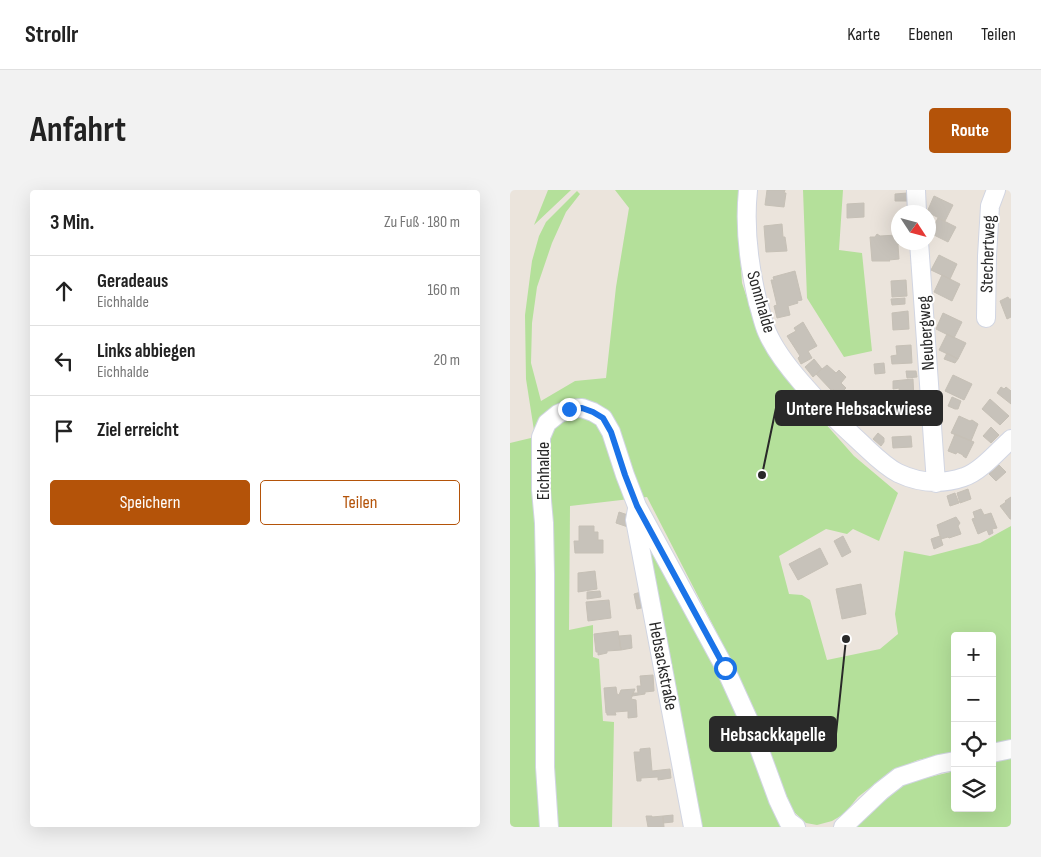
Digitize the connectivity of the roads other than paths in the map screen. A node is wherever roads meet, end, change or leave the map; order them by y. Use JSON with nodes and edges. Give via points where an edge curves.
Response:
{"nodes":[{"id":1,"x":748,"y":190,"type":"edge"},
{"id":2,"x":916,"y":190,"type":"edge"},
{"id":3,"x":996,"y":190,"type":"edge"},
{"id":4,"x":917,"y":205,"type":"edge"},
{"id":5,"x":921,"y":250,"type":"edge"},
{"id":6,"x":986,"y":318,"type":"dead end"},
{"id":7,"x":1011,"y":439,"type":"edge"},
{"id":8,"x":936,"y":483,"type":"junction"},
{"id":9,"x":637,"y":506,"type":"junction"},
{"id":10,"x":1011,"y":749,"type":"edge"},
{"id":11,"x":996,"y":752,"type":"edge"},
{"id":12,"x":951,"y":762,"type":"edge"},
{"id":13,"x":549,"y":827,"type":"edge"},
{"id":14,"x":694,"y":827,"type":"edge"},
{"id":15,"x":796,"y":827,"type":"edge"},
{"id":16,"x":843,"y":827,"type":"edge"}],
"edges":[{"from":1,"to":8,"type":"street","name":"Sonnhalde","via":[[746,231],[753,282],[767,331],[787,365],[833,417],[882,462],[914,479]]},
{"from":2,"to":4,"type":"street"},
{"from":3,"to":6,"type":"street","name":"Stechertweg","via":[[990,206]]},
{"from":5,"to":8,"type":"street","name":"Neubergweg"},
{"from":7,"to":8,"type":"street","name":"Sonnhalde","via":[[965,477]]},
{"from":9,"to":13,"type":"street","name":"Eichhalde","via":[[603,418],[582,408],[569,409],[547,423],[541,437],[540,455],[544,540],[545,767]]},
{"from":9,"to":14,"type":"street","name":"Hebsackstraße","via":[[635,520]]},
{"from":9,"to":15,"type":"street","name":"Eichhalde","via":[[725,668],[749,721],[778,800],[788,821]]},
{"from":10,"to":11,"type":"street"},
{"from":12,"to":16,"type":"street","via":[[899,777]]}]}
